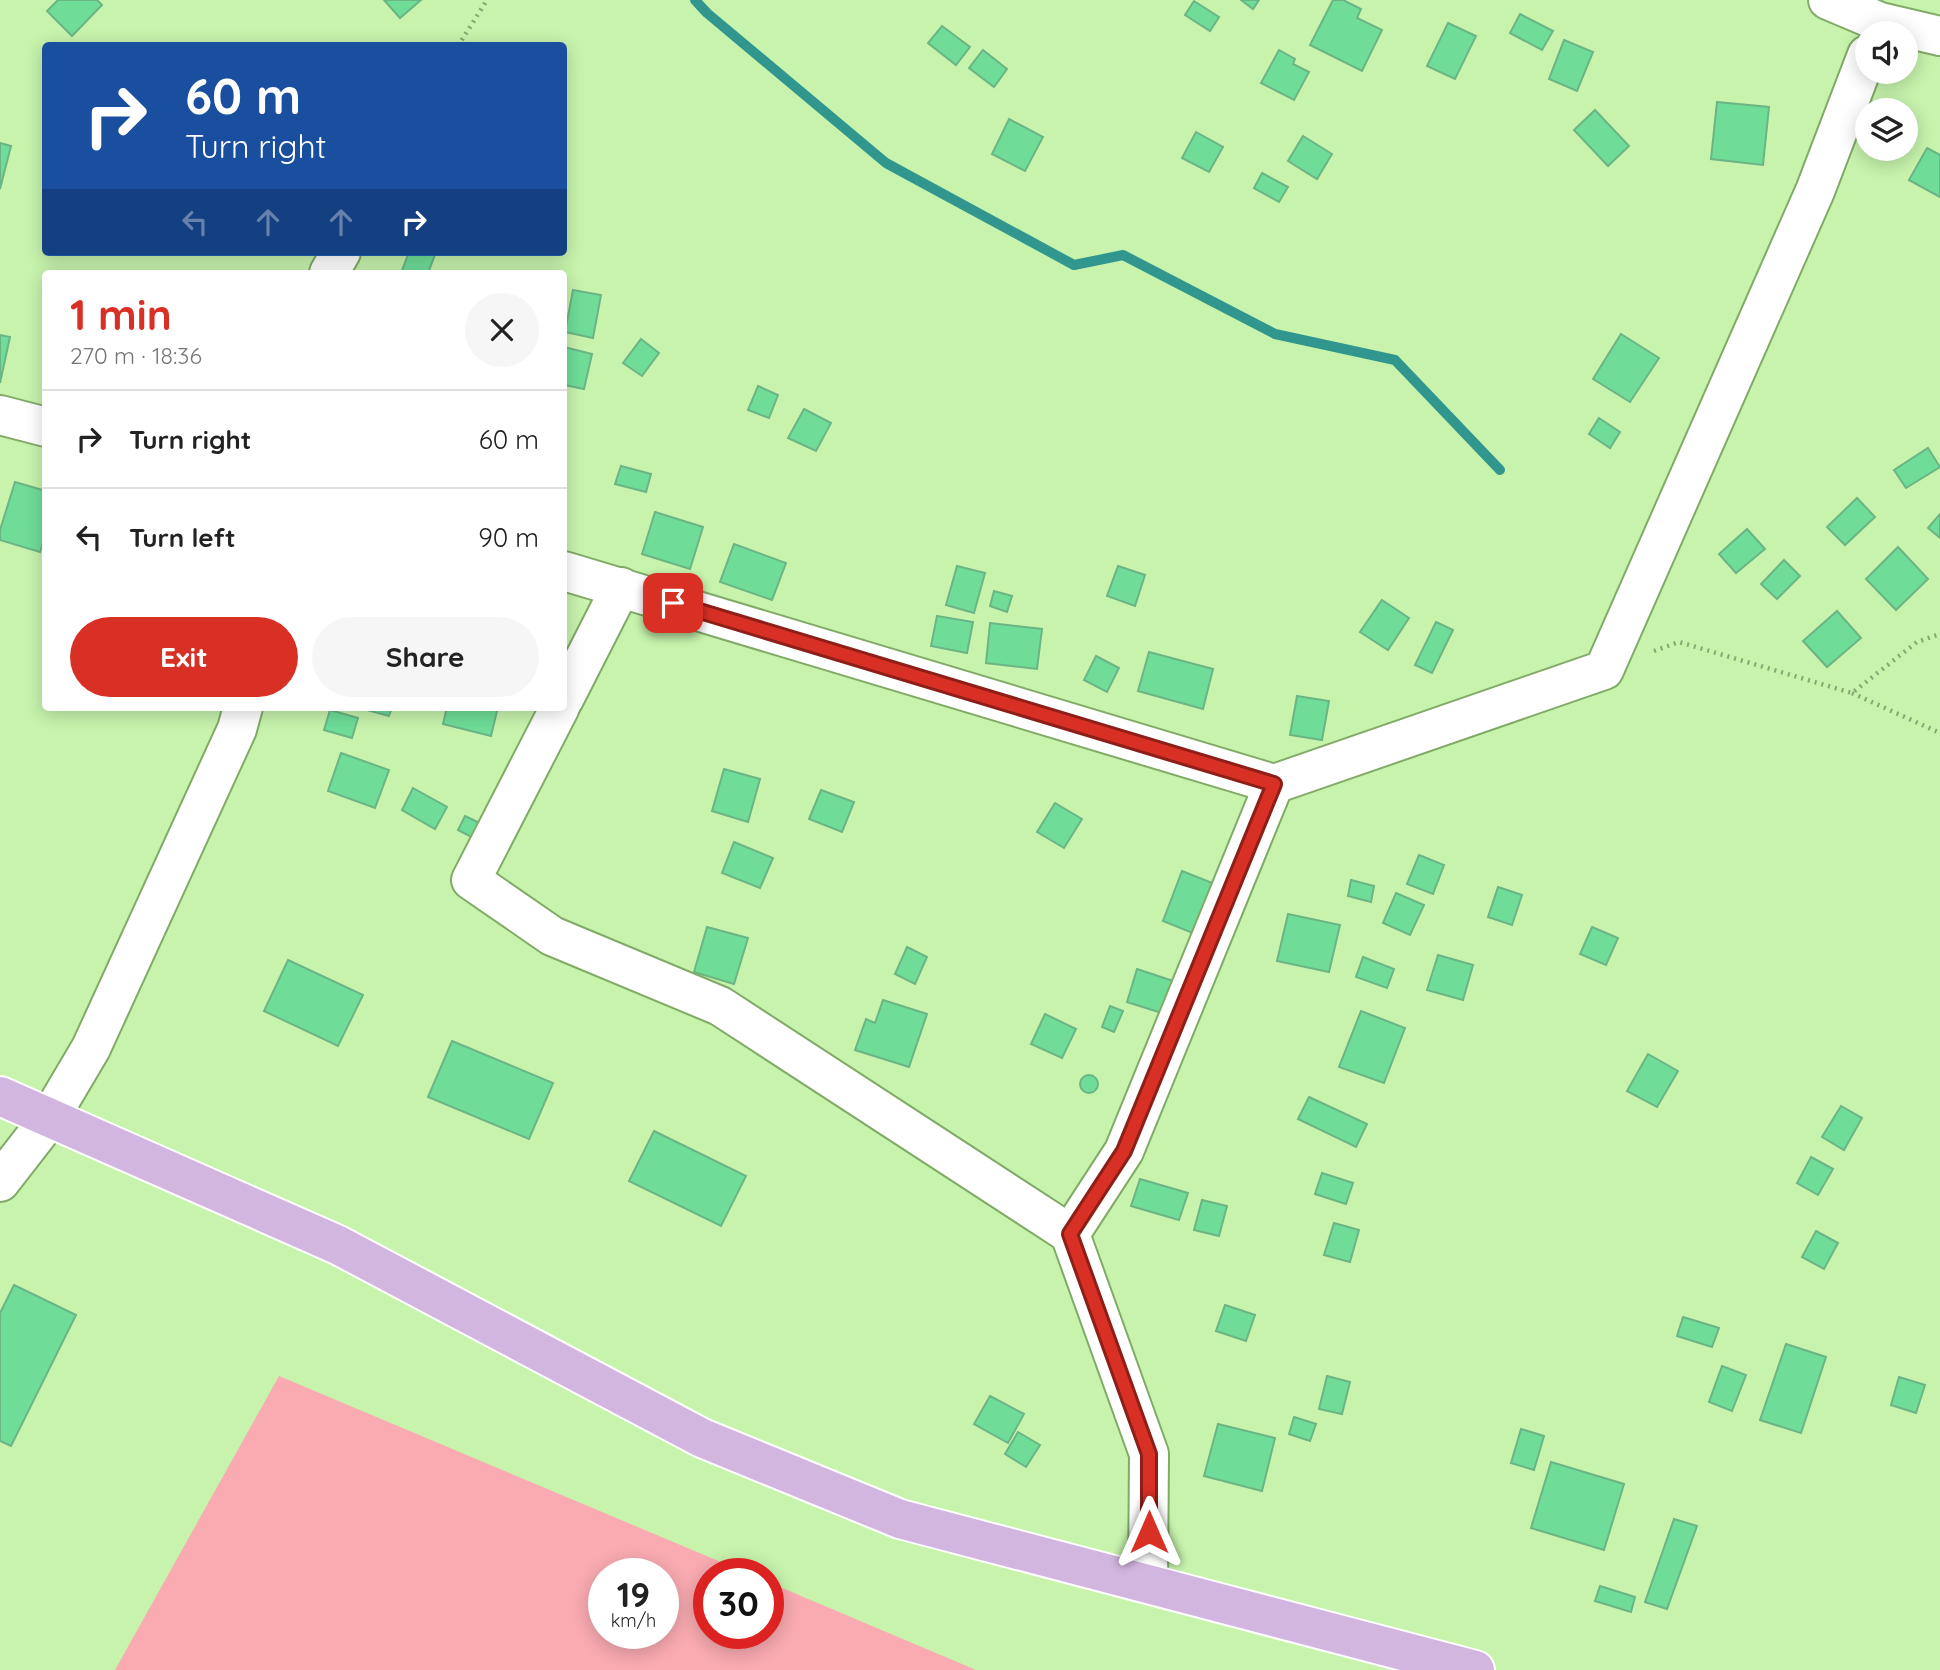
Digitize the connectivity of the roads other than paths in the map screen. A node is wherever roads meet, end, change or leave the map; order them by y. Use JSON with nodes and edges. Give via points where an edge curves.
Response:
{"nodes":[{"id":1,"x":1828,"y":0,"type":"edge"},
{"id":2,"x":1855,"y":22,"type":"edge"},
{"id":3,"x":1918,"y":36,"type":"edge"},
{"id":4,"x":1940,"y":36,"type":"edge"},
{"id":5,"x":1856,"y":84,"type":"edge"},
{"id":6,"x":0,"y":415,"type":"edge"},
{"id":7,"x":42,"y":426,"type":"edge"},
{"id":8,"x":567,"y":572,"type":"edge"},
{"id":9,"x":621,"y":587,"type":"junction"},
{"id":10,"x":567,"y":693,"type":"edge"},
{"id":11,"x":242,"y":711,"type":"edge"},
{"id":12,"x":558,"y":711,"type":"edge"},
{"id":13,"x":1274,"y":784,"type":"junction"},
{"id":14,"x":0,"y":1096,"type":"edge"},
{"id":15,"x":49,"y":1118,"type":"junction"},
{"id":16,"x":0,"y":1182,"type":"edge"},
{"id":17,"x":1070,"y":1234,"type":"junction"},
{"id":18,"x":1148,"y":1584,"type":"junction"},
{"id":19,"x":1453,"y":1667,"type":"edge"}],
"edges":[{"from":1,"to":2,"type":"street"},
{"from":3,"to":4,"type":"street"},
{"from":5,"to":13,"type":"street","via":[[1815,191],[1604,670]]},
{"from":6,"to":7,"type":"street"},
{"from":8,"to":9,"type":"street"},
{"from":9,"to":10,"type":"street"},
{"from":9,"to":13,"type":"street"},
{"from":11,"to":15,"type":"street","via":[[91,1048]]},
{"from":12,"to":17,"type":"street","via":[[471,880],[552,936],[720,1006]]},
{"from":13,"to":17,"type":"street","via":[[1124,1151]]},
{"from":14,"to":15,"type":"main road"},
{"from":15,"to":16,"type":"street"},
{"from":15,"to":18,"type":"main road","via":[[338,1245],[702,1438],[900,1519]]},
{"from":17,"to":18,"type":"street","via":[[1149,1454]]},
{"from":18,"to":19,"type":"main road"}]}
